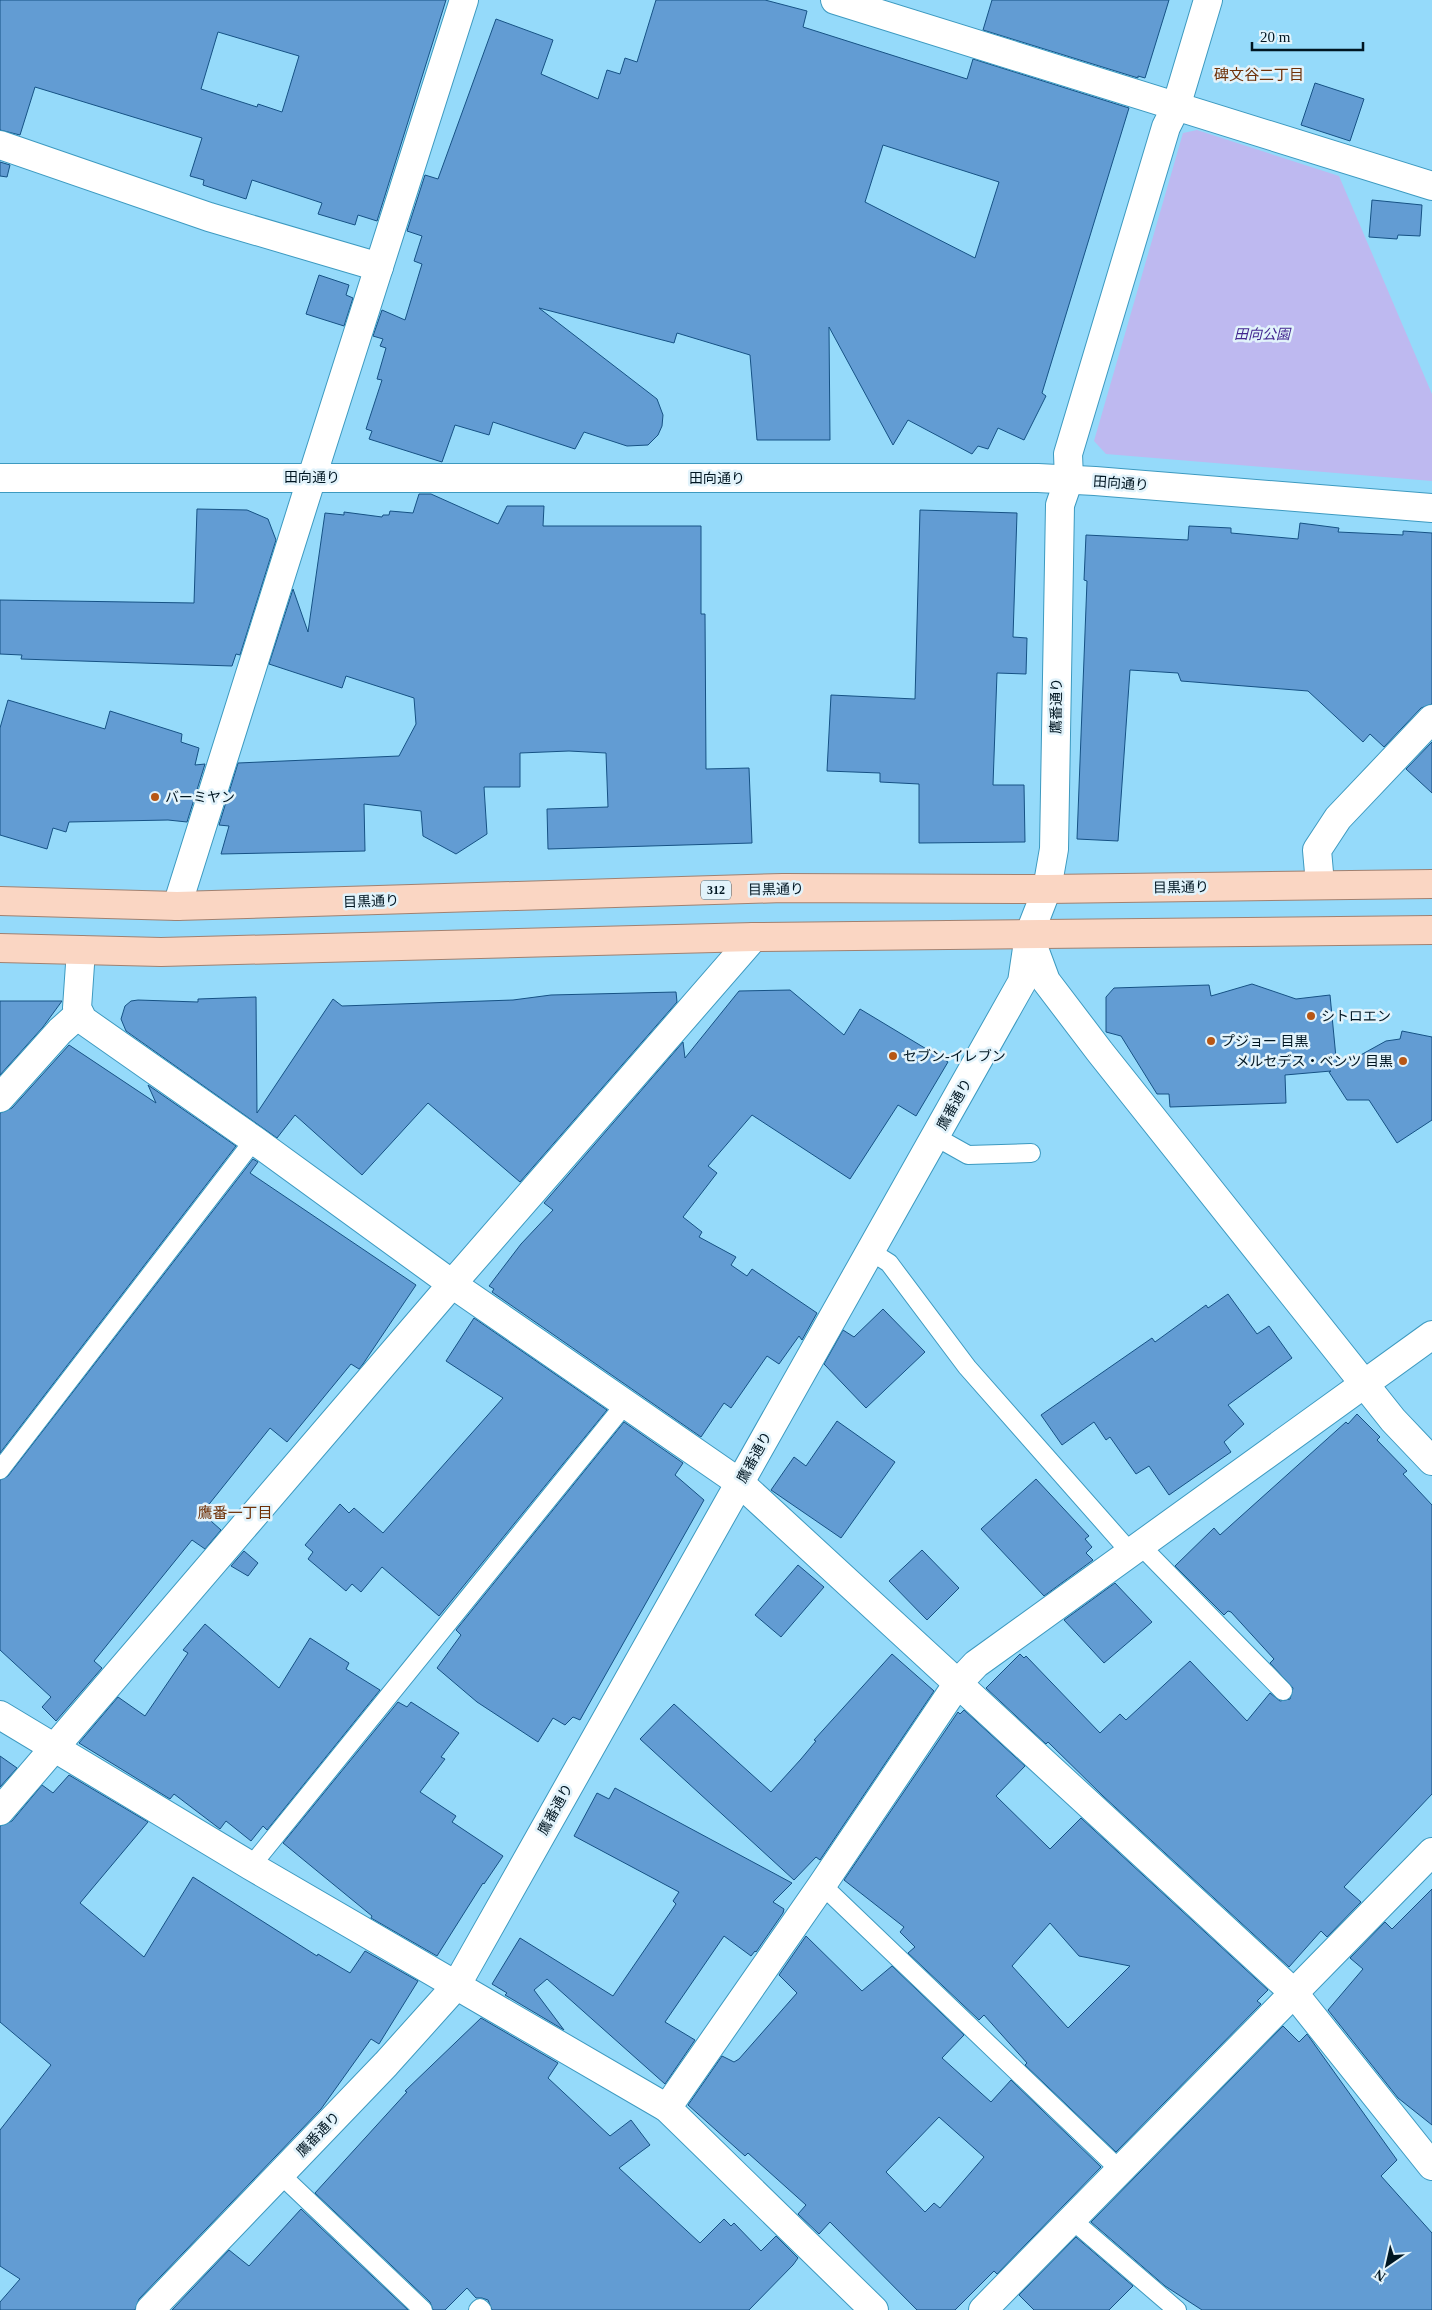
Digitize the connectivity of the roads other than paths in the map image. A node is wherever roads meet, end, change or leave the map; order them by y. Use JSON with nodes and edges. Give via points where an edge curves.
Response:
{"nodes":[{"id":1,"x":464,"y":0,"type":"edge"},
{"id":2,"x":834,"y":0,"type":"edge"},
{"id":3,"x":1208,"y":0,"type":"edge"},
{"id":4,"x":1176,"y":107,"type":"junction"},
{"id":5,"x":0,"y":145,"type":"edge"},
{"id":6,"x":1432,"y":186,"type":"edge"},
{"id":7,"x":379,"y":267,"type":"junction"},
{"id":8,"x":312,"y":477,"type":"junction"},
{"id":9,"x":0,"y":478,"type":"edge"},
{"id":10,"x":1068,"y":479,"type":"junction"},
{"id":11,"x":1432,"y":508,"type":"edge"},
{"id":12,"x":1432,"y":719,"type":"edge"},
{"id":13,"x":1320,"y":884,"type":"junction"},
{"id":14,"x":1432,"y":884,"type":"edge"},
{"id":15,"x":1047,"y":889,"type":"junction"},
{"id":16,"x":0,"y":901,"type":"edge"},
{"id":17,"x":177,"y":906,"type":"junction"},
{"id":18,"x":1432,"y":930,"type":"edge"},
{"id":19,"x":1029,"y":935,"type":"junction"},
{"id":20,"x":754,"y":936,"type":"junction"},
{"id":21,"x":0,"y":948,"type":"edge"},
{"id":22,"x":81,"y":950,"type":"junction"},
{"id":23,"x":79,"y":1014,"type":"junction"},
{"id":24,"x":0,"y":1098,"type":"edge"},
{"id":25,"x":936,"y":1136,"type":"junction"},
{"id":26,"x":254,"y":1140,"type":"junction"},
{"id":27,"x":1031,"y":1152,"type":"dead end"},
{"id":28,"x":870,"y":1251,"type":"junction"},
{"id":29,"x":452,"y":1284,"type":"junction"},
{"id":30,"x":1432,"y":1335,"type":"edge"},
{"id":31,"x":1365,"y":1383,"type":"junction"},
{"id":32,"x":626,"y":1403,"type":"junction"},
{"id":33,"x":1432,"y":1461,"type":"edge"},
{"id":34,"x":0,"y":1470,"type":"edge"},
{"id":35,"x":740,"y":1482,"type":"junction"},
{"id":36,"x":1136,"y":1550,"type":"junction"},
{"id":37,"x":958,"y":1683,"type":"junction"},
{"id":38,"x":1283,"y":1690,"type":"dead end"},
{"id":39,"x":0,"y":1716,"type":"edge"},
{"id":40,"x":54,"y":1748,"type":"junction"},
{"id":41,"x":0,"y":1811,"type":"edge"},
{"id":42,"x":1432,"y":1852,"type":"edge"},
{"id":43,"x":251,"y":1866,"type":"junction"},
{"id":44,"x":822,"y":1885,"type":"junction"},
{"id":45,"x":456,"y":1986,"type":"junction"},
{"id":46,"x":1293,"y":1992,"type":"junction"},
{"id":47,"x":666,"y":2108,"type":"junction"},
{"id":48,"x":1432,"y":2166,"type":"edge"},
{"id":49,"x":1120,"y":2170,"type":"junction"},
{"id":50,"x":280,"y":2174,"type":"junction"},
{"id":51,"x":1071,"y":2219,"type":"junction"},
{"id":52,"x":150,"y":2310,"type":"edge"},
{"id":53,"x":423,"y":2310,"type":"edge"},
{"id":54,"x":478,"y":2310,"type":"edge"},
{"id":55,"x":482,"y":2310,"type":"edge"},
{"id":56,"x":874,"y":2310,"type":"edge"},
{"id":57,"x":983,"y":2310,"type":"edge"},
{"id":58,"x":1177,"y":2310,"type":"edge"}],
"edges":[{"from":1,"to":7,"type":"street"},
{"from":2,"to":4,"type":"street"},
{"from":3,"to":4,"type":"street","name":"鷹番通り"},
{"from":4,"to":6,"type":"street"},
{"from":4,"to":10,"type":"street","name":"鷹番通り","via":[[1166,127],[1068,454]]},
{"from":5,"to":7,"type":"street","via":[[209,216]]},
{"from":7,"to":8,"type":"street"},
{"from":8,"to":9,"type":"street","name":"田向通り"},
{"from":8,"to":10,"type":"street","name":"田向通り"},
{"from":8,"to":17,"type":"street"},
{"from":10,"to":11,"type":"street","name":"田向通り"},
{"from":10,"to":15,"type":"street","name":"鷹番通り","via":[[1060,505],[1054,849]]},
{"from":12,"to":13,"type":"street","via":[[1338,818],[1317,850]]},
{"from":13,"to":14,"type":"main road","name":"目黒通り","number":"312"},
{"from":13,"to":15,"type":"main road","name":"目黒通り","number":"312"},
{"from":15,"to":17,"type":"main road","name":"目黒通り","number":"312","via":[[783,888]]},
{"from":15,"to":19,"type":"street","name":"鷹番通り"},
{"from":16,"to":17,"type":"main road","name":"目黒通り","number":"312"},
{"from":18,"to":19,"type":"main road"},
{"from":19,"to":20,"type":"main road"},
{"from":19,"to":25,"type":"street","name":"鷹番通り","via":[[1022,982]]},
{"from":19,"to":31,"type":"street","via":[[1046,981]]},
{"from":20,"to":22,"type":"main road","via":[[161,952]]},
{"from":20,"to":29,"type":"street"},
{"from":21,"to":22,"type":"main road"},
{"from":22,"to":23,"type":"street"},
{"from":23,"to":24,"type":"street"},
{"from":23,"to":26,"type":"street","via":[[83,1020]]},
{"from":25,"to":27,"type":"lane","via":[[968,1155]]},
{"from":25,"to":28,"type":"street","name":"鷹番通り"},
{"from":26,"to":29,"type":"street"},
{"from":26,"to":34,"type":"lane"},
{"from":28,"to":35,"type":"street","name":"鷹番通り"},
{"from":28,"to":36,"type":"lane","via":[[889,1264],[967,1367]]},
{"from":29,"to":32,"type":"street"},
{"from":29,"to":40,"type":"street"},
{"from":30,"to":31,"type":"street"},
{"from":31,"to":33,"type":"street","via":[[1393,1420]]},
{"from":31,"to":36,"type":"street"},
{"from":32,"to":35,"type":"street"},
{"from":32,"to":43,"type":"lane"},
{"from":35,"to":37,"type":"street"},
{"from":35,"to":45,"type":"street","name":"鷹番通り"},
{"from":36,"to":37,"type":"street","via":[[976,1664]]},
{"from":36,"to":38,"type":"lane"},
{"from":37,"to":44,"type":"street"},
{"from":37,"to":46,"type":"street"},
{"from":39,"to":40,"type":"street"},
{"from":40,"to":41,"type":"street"},
{"from":40,"to":43,"type":"street"},
{"from":42,"to":46,"type":"street"},
{"from":43,"to":45,"type":"street"},
{"from":44,"to":47,"type":"street"},
{"from":44,"to":49,"type":"lane"},
{"from":45,"to":47,"type":"street"},
{"from":45,"to":50,"type":"street","name":"鷹番通り"},
{"from":46,"to":48,"type":"street"},
{"from":46,"to":49,"type":"street"},
{"from":47,"to":56,"type":"street"},
{"from":49,"to":51,"type":"street"},
{"from":50,"to":52,"type":"street","name":"鷹番通り"},
{"from":50,"to":53,"type":"lane"},
{"from":51,"to":57,"type":"street"},
{"from":51,"to":58,"type":"lane"},
{"from":54,"to":55,"type":"lane"}]}
